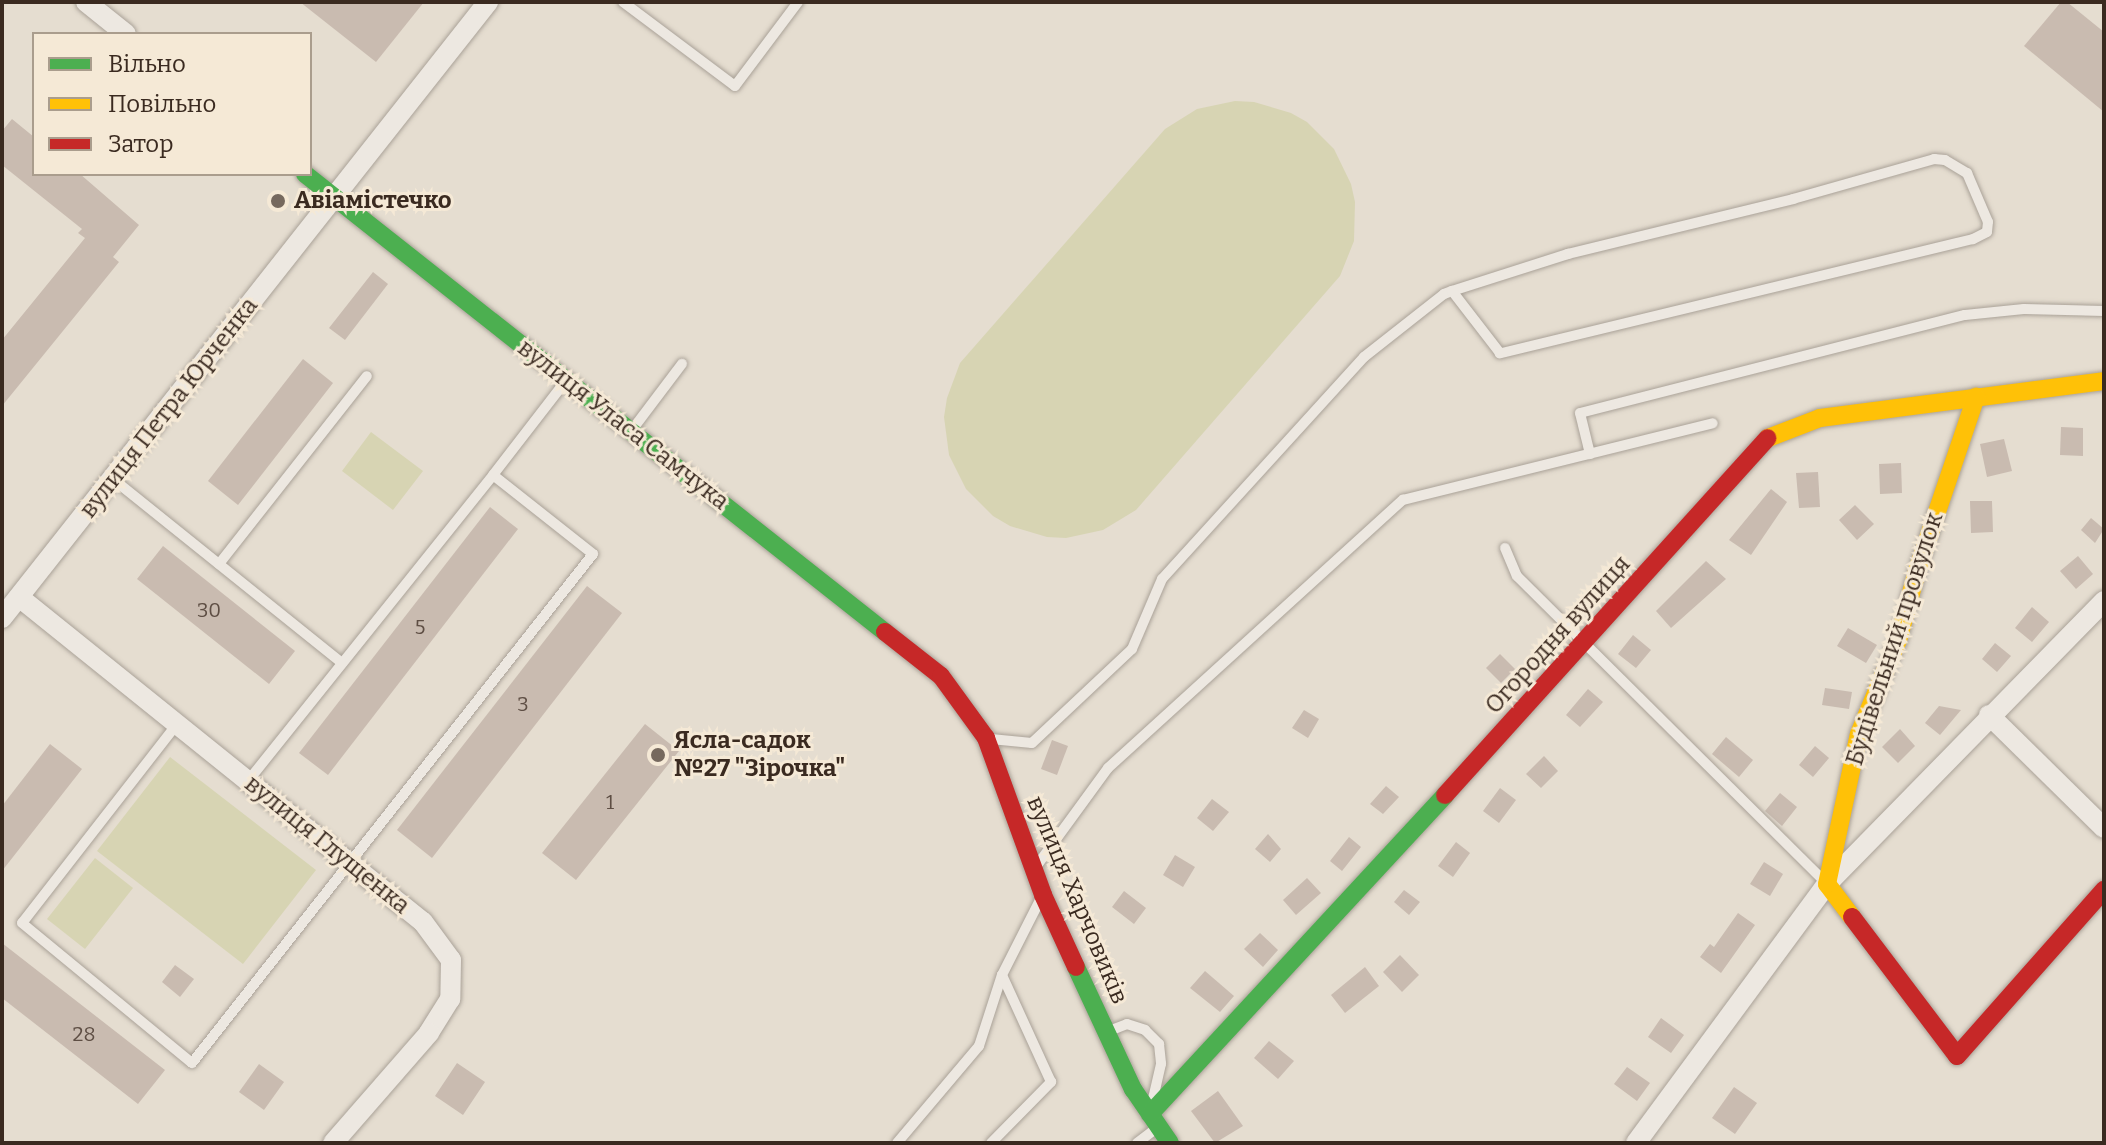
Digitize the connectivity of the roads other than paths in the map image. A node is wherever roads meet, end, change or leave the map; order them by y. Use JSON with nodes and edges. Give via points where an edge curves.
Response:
{"nodes":[{"id":1,"x":86,"y":2,"type":"edge"},
{"id":2,"x":488,"y":2,"type":"edge"},
{"id":3,"x":623,"y":2,"type":"edge"},
{"id":4,"x":798,"y":2,"type":"edge"},
{"id":5,"x":124,"y":32,"type":"edge"},
{"id":6,"x":308,"y":176,"type":"edge"},
{"id":7,"x":335,"y":198,"type":"junction"},
{"id":8,"x":1452,"y":291,"type":"junction"},
{"id":9,"x":2104,"y":311,"type":"edge"},
{"id":10,"x":682,"y":364,"type":"dead end"},
{"id":11,"x":367,"y":376,"type":"dead end"},
{"id":12,"x":566,"y":380,"type":"junction"},
{"id":13,"x":2104,"y":381,"type":"edge"},
{"id":14,"x":1976,"y":397,"type":"junction"},
{"id":15,"x":1713,"y":423,"type":"dead end"},
{"id":16,"x":631,"y":431,"type":"junction"},
{"id":17,"x":1590,"y":454,"type":"junction"},
{"id":18,"x":493,"y":475,"type":"junction"},
{"id":19,"x":113,"y":479,"type":"junction"},
{"id":20,"x":1505,"y":548,"type":"dead end"},
{"id":21,"x":219,"y":564,"type":"junction"},
{"id":22,"x":19,"y":597,"type":"junction"},
{"id":23,"x":2100,"y":613,"type":"edge"},
{"id":24,"x":2,"y":618,"type":"edge"},
{"id":25,"x":1584,"y":644,"type":"junction"},
{"id":26,"x":342,"y":663,"type":"junction"},
{"id":27,"x":941,"y":676,"type":"joint"},
{"id":28,"x":1989,"y":715,"type":"junction"},
{"id":29,"x":177,"y":724,"type":"junction"},
{"id":30,"x":986,"y":738,"type":"junction"},
{"id":31,"x":248,"y":781,"type":"junction"},
{"id":32,"x":2104,"y":828,"type":"edge"},
{"id":33,"x":351,"y":865,"type":"junction"},
{"id":34,"x":1034,"y":868,"type":"junction"},
{"id":35,"x":1827,"y":884,"type":"junction"},
{"id":36,"x":2104,"y":890,"type":"edge"},
{"id":37,"x":1043,"y":895,"type":"junction"},
{"id":38,"x":1002,"y":975,"type":"junction"},
{"id":39,"x":1106,"y":1032,"type":"junction"},
{"id":40,"x":1154,"y":1120,"type":"junction"},
{"id":41,"x":333,"y":1143,"type":"edge"},
{"id":42,"x":897,"y":1143,"type":"edge"},
{"id":43,"x":991,"y":1143,"type":"edge"},
{"id":44,"x":1137,"y":1143,"type":"edge"},
{"id":45,"x":1170,"y":1143,"type":"edge"},
{"id":46,"x":1636,"y":1143,"type":"edge"}],
"edges":[{"from":1,"to":5,"type":"street"},
{"from":2,"to":7,"type":"street","name":"вулиця Петра Юрченка"},
{"from":3,"to":4,"type":"lane","via":[[735,86]]},
{"from":6,"to":7,"type":"street","name":"вулиця Уласа Самчука"},
{"from":7,"to":12,"type":"street","name":"вулиця Уласа Самчука"},
{"from":7,"to":19,"type":"street","name":"вулиця Петра Юрченка"},
{"from":8,"to":8,"type":"lane","via":[[1500,353],[1973,239],[1987,232],[1988,222],[1967,173],[1934,159],[1568,254]]},
{"from":8,"to":30,"type":"lane","via":[[1364,357],[1252,478],[1162,579],[1132,649],[1065,714],[1032,743]]},
{"from":9,"to":17,"type":"lane","via":[[2024,309],[1965,315],[1580,413]]},
{"from":10,"to":16,"type":"lane"},
{"from":11,"to":21,"type":"lane"},
{"from":12,"to":16,"type":"street","name":"вулиця Уласа Самчука"},
{"from":12,"to":18,"type":"lane"},
{"from":13,"to":14,"type":"street","name":"Огородня вулиця"},
{"from":14,"to":25,"type":"street","name":"Огородня вулиця","via":[[1820,418],[1764,439]]},
{"from":14,"to":35,"type":"street","name":"Будівельний провулок","via":[[1898,640],[1859,734]]},
{"from":15,"to":17,"type":"lane"},
{"from":16,"to":27,"type":"street","name":"вулиця Уласа Самчука"},
{"from":17,"to":34,"type":"lane","via":[[1403,500],[1108,768]]},
{"from":18,"to":26,"type":"lane"},
{"from":18,"to":33,"type":"lane","via":[[593,554]]},
{"from":19,"to":21,"type":"lane"},
{"from":19,"to":22,"type":"street","name":"вулиця Петра Юрченка"},
{"from":20,"to":25,"type":"lane","via":[[1517,576]]},
{"from":21,"to":26,"type":"lane"},
{"from":22,"to":24,"type":"street","name":"вулиця Петра Юрченка"},
{"from":22,"to":29,"type":"street","name":"вулиця Глущенка"},
{"from":23,"to":28,"type":"street","name":"Будівельний провулок"},
{"from":25,"to":35,"type":"lane"},
{"from":25,"to":40,"type":"street","name":"Огородня вулиця"},
{"from":26,"to":31,"type":"lane"},
{"from":27,"to":30,"type":"street","name":"вулиця Харчовиків"},
{"from":28,"to":32,"type":"street"},
{"from":28,"to":35,"type":"street","name":"Будівельний провулок"},
{"from":29,"to":31,"type":"street","name":"вулиця Глущенка"},
{"from":29,"to":33,"type":"lane","via":[[22,923],[192,1063]]},
{"from":30,"to":34,"type":"street","name":"вулиця Харчовиків"},
{"from":31,"to":33,"type":"street","name":"вулиця Глущенка"},
{"from":33,"to":41,"type":"street","name":"вулиця Глущенка","via":[[432,934],[451,960],[450,999],[429,1033]]},
{"from":34,"to":37,"type":"street","name":"вулиця Харчовиків"},
{"from":35,"to":36,"type":"street","via":[[1957,1056]]},
{"from":35,"to":46,"type":"street","name":"Будівельний провулок"},
{"from":37,"to":38,"type":"lane"},
{"from":37,"to":39,"type":"street","name":"вулиця Харчовиків"},
{"from":38,"to":42,"type":"lane","via":[[979,1046]]},
{"from":38,"to":43,"type":"lane","via":[[1051,1082]]},
{"from":39,"to":40,"type":"street","name":"вулиця Харчовиків"},
{"from":39,"to":40,"type":"lane","via":[[1127,1024],[1145,1030],[1159,1044]]},
{"from":40,"to":44,"type":"lane"},
{"from":40,"to":45,"type":"street","name":"вулиця Харчовиків"}]}
